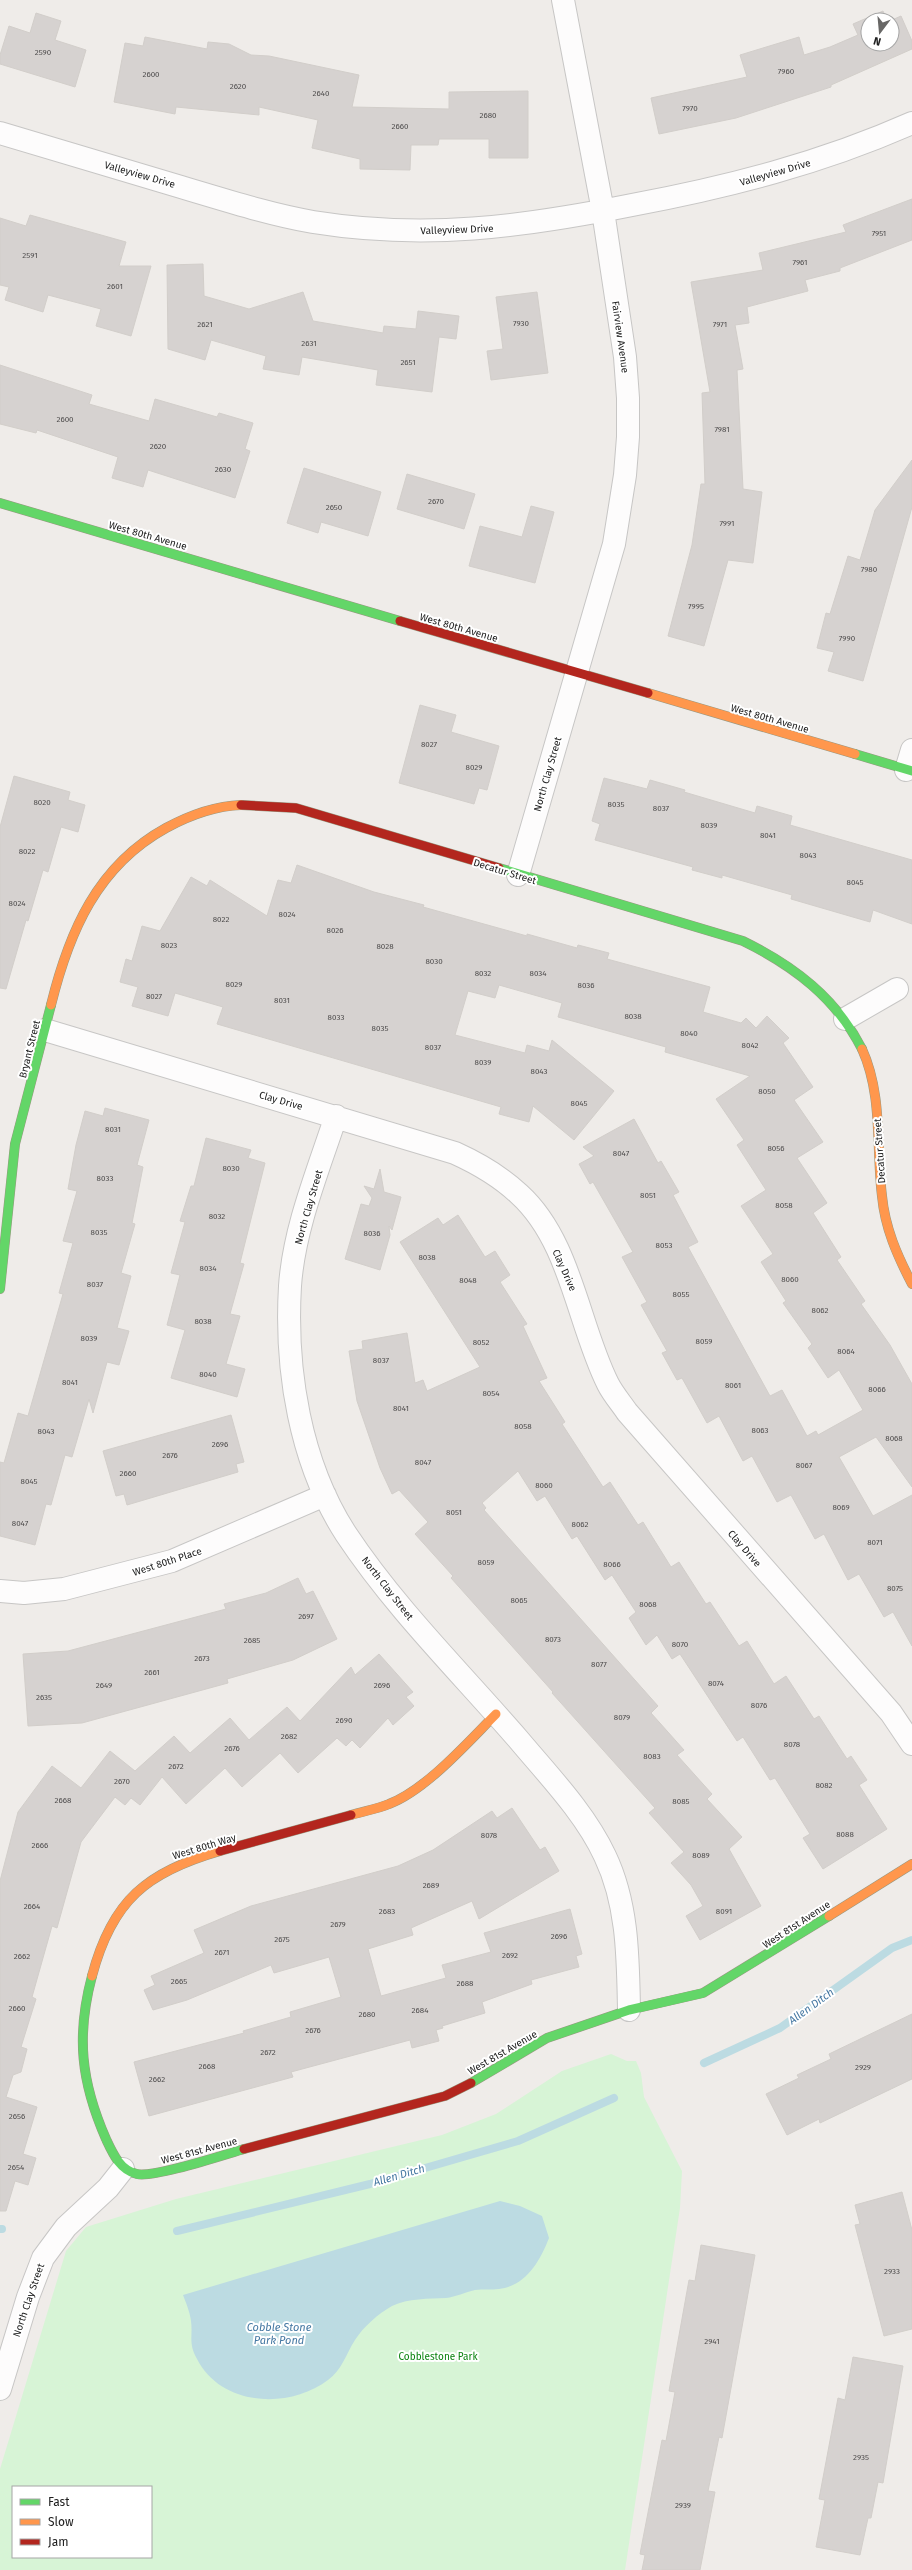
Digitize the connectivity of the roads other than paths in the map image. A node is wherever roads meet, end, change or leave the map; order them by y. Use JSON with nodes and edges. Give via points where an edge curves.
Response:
{"nodes":[{"id":1,"x":563,"y":0,"type":"edge"},
{"id":2,"x":912,"y":123,"type":"edge"},
{"id":3,"x":0,"y":133,"type":"edge"},
{"id":4,"x":603,"y":211,"type":"junction"},
{"id":5,"x":0,"y":503,"type":"edge"},
{"id":6,"x":576,"y":673,"type":"junction"},
{"id":7,"x":910,"y":764,"type":"edge"},
{"id":8,"x":145,"y":843,"type":"joint"},
{"id":9,"x":518,"y":875,"type":"junction"},
{"id":10,"x":897,"y":988,"type":"dead end"},
{"id":11,"x":846,"y":1019,"type":"junction"},
{"id":12,"x":45,"y":1030,"type":"junction"},
{"id":13,"x":336,"y":1116,"type":"junction"},
{"id":14,"x":912,"y":1284,"type":"edge"},
{"id":15,"x":0,"y":1289,"type":"edge"},
{"id":16,"x":325,"y":1495,"type":"junction"},
{"id":17,"x":0,"y":1591,"type":"edge"},
{"id":18,"x":496,"y":1714,"type":"junction"},
{"id":19,"x":912,"y":1744,"type":"edge"},
{"id":20,"x":912,"y":1864,"type":"edge"},
{"id":21,"x":629,"y":2010,"type":"junction"},
{"id":22,"x":123,"y":2169,"type":"junction"},
{"id":23,"x":0,"y":2389,"type":"edge"}],
"edges":[{"from":1,"to":4,"type":"street","name":"Fairview Avenue"},
{"from":2,"to":4,"type":"street","name":"Valleyview Drive","via":[[823,159],[756,179]]},
{"from":3,"to":4,"type":"street","name":"Valleyview Drive","via":[[266,212],[314,222],[386,230],[459,231],[499,228]]},
{"from":4,"to":6,"type":"street","name":"Fairview Avenue","via":[[625,357],[628,436],[625,475],[614,544]]},
{"from":5,"to":6,"type":"street","name":"West 80th Avenue"},
{"from":6,"to":7,"type":"street","name":"West 80th Avenue"},
{"from":6,"to":9,"type":"street","name":"North Clay Street"},
{"from":8,"to":9,"type":"street","name":"Decatur Street","via":[[189,817],[216,808],[258,804],[296,808]]},
{"from":8,"to":12,"type":"street","name":"Bryant Street","via":[[126,857],[99,887],[87,905],[67,951]]},
{"from":9,"to":11,"type":"street","name":"Decatur Street","via":[[743,941],[802,973],[827,996]]},
{"from":10,"to":11,"type":"street"},
{"from":11,"to":14,"type":"street","name":"Decatur Street","via":[[864,1054],[875,1088],[884,1213],[897,1256]]},
{"from":12,"to":13,"type":"street","name":"Clay Drive"},
{"from":12,"to":15,"type":"street","name":"Bryant Street","via":[[13,1156]]},
{"from":13,"to":16,"type":"street","name":"North Clay Street","via":[[300,1229],[290,1284],[289,1336],[295,1392],[306,1442]]},
{"from":13,"to":19,"type":"street","name":"Clay Drive","via":[[455,1153],[476,1162],[519,1193],[534,1210],[549,1234],[573,1287],[609,1385],[627,1412],[891,1712]]},
{"from":16,"to":17,"type":"street","name":"West 80th Place","via":[[172,1561],[64,1588],[24,1593]]},
{"from":16,"to":18,"type":"street","name":"North Clay Street","via":[[345,1533],[393,1597]]},
{"from":18,"to":21,"type":"street","name":"North Clay Street","via":[[564,1794],[594,1835],[606,1858],[614,1879],[627,1936]]},
{"from":18,"to":22,"type":"street","name":"West 80th Way","via":[[441,1770],[390,1804],[185,1861],[156,1876],[133,1895],[115,1920],[88,1988],[82,2054],[94,2112],[114,2156]]},
{"from":20,"to":21,"type":"street","name":"West 81st Avenue","via":[[719,1985],[680,2000]]},
{"from":21,"to":22,"type":"street","name":"West 81st Avenue","via":[[547,2038],[458,2091],[445,2096],[147,2175],[136,2175]]},
{"from":22,"to":23,"type":"street","name":"North Clay Street","via":[[108,2188],[66,2227],[43,2258],[28,2297]]}]}
